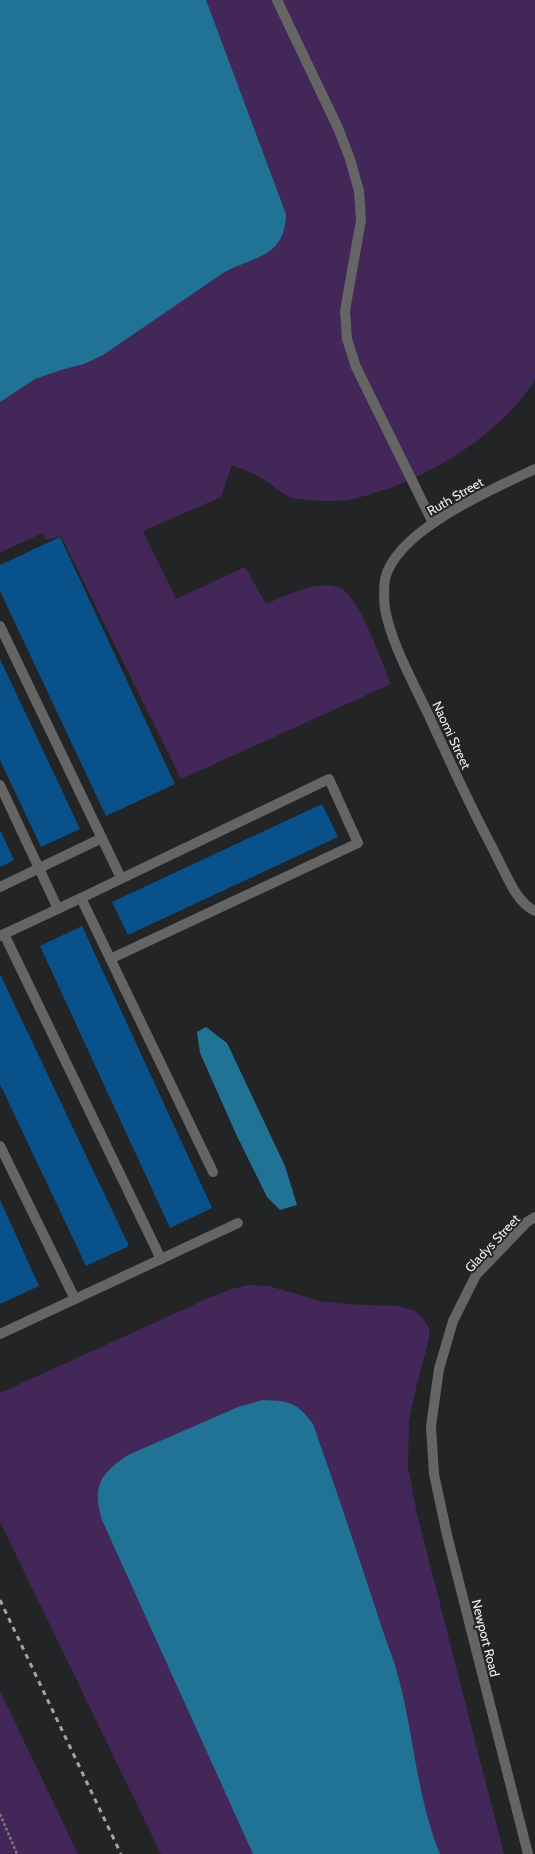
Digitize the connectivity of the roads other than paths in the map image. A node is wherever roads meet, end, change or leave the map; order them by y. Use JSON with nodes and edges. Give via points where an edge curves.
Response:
{"nodes":[{"id":1,"x":277,"y":0,"type":"edge"},
{"id":2,"x":535,"y":469,"type":"edge"},
{"id":3,"x":433,"y":523,"type":"junction"},
{"id":4,"x":395,"y":556,"type":"joint"},
{"id":5,"x":0,"y":626,"type":"edge"},
{"id":6,"x":0,"y":785,"type":"edge"},
{"id":7,"x":102,"y":838,"type":"junction"},
{"id":8,"x":39,"y":868,"type":"junction"},
{"id":9,"x":121,"y":878,"type":"junction"},
{"id":10,"x":0,"y":887,"type":"edge"},
{"id":11,"x":81,"y":898,"type":"junction"},
{"id":12,"x":58,"y":909,"type":"junction"},
{"id":13,"x":535,"y":911,"type":"edge"},
{"id":14,"x":2,"y":935,"type":"edge"},
{"id":15,"x":110,"y":959,"type":"junction"},
{"id":16,"x":0,"y":1146,"type":"edge"},
{"id":17,"x":213,"y":1172,"type":"dead end"},
{"id":18,"x":535,"y":1217,"type":"edge"},
{"id":19,"x":238,"y":1223,"type":"dead end"},
{"id":20,"x":161,"y":1259,"type":"junction"},
{"id":21,"x":75,"y":1299,"type":"junction"},
{"id":22,"x":0,"y":1334,"type":"edge"},
{"id":23,"x":432,"y":1426,"type":"joint"},
{"id":24,"x":528,"y":1854,"type":"edge"}],
"edges":[{"from":1,"to":3,"type":"street","via":[[338,128],[359,191],[361,220],[345,311],[347,339],[356,367]]},
{"from":2,"to":3,"type":"street","name":"Ruth Street"},
{"from":3,"to":4,"type":"street","name":"Ruth Street"},
{"from":4,"to":13,"type":"street","name":"Naomi Street","via":[[385,579],[385,609],[394,638],[471,806],[515,890],[528,908]]},
{"from":5,"to":7,"type":"street"},
{"from":6,"to":8,"type":"street"},
{"from":7,"to":8,"type":"street"},
{"from":7,"to":9,"type":"street"},
{"from":8,"to":10,"type":"street"},
{"from":8,"to":12,"type":"street"},
{"from":9,"to":11,"type":"street"},
{"from":9,"to":15,"type":"street","via":[[329,779],[358,843]]},
{"from":11,"to":12,"type":"street"},
{"from":11,"to":15,"type":"street"},
{"from":12,"to":14,"type":"street"},
{"from":14,"to":20,"type":"street"},
{"from":15,"to":17,"type":"street"},
{"from":16,"to":21,"type":"street"},
{"from":18,"to":23,"type":"street","name":"Gladys Street","via":[[527,1222],[476,1275],[453,1321],[440,1369]]},
{"from":19,"to":20,"type":"street"},
{"from":20,"to":21,"type":"street"},
{"from":21,"to":22,"type":"street"},
{"from":23,"to":24,"type":"street","name":"Newport Road","via":[[434,1474],[447,1535]]}]}
